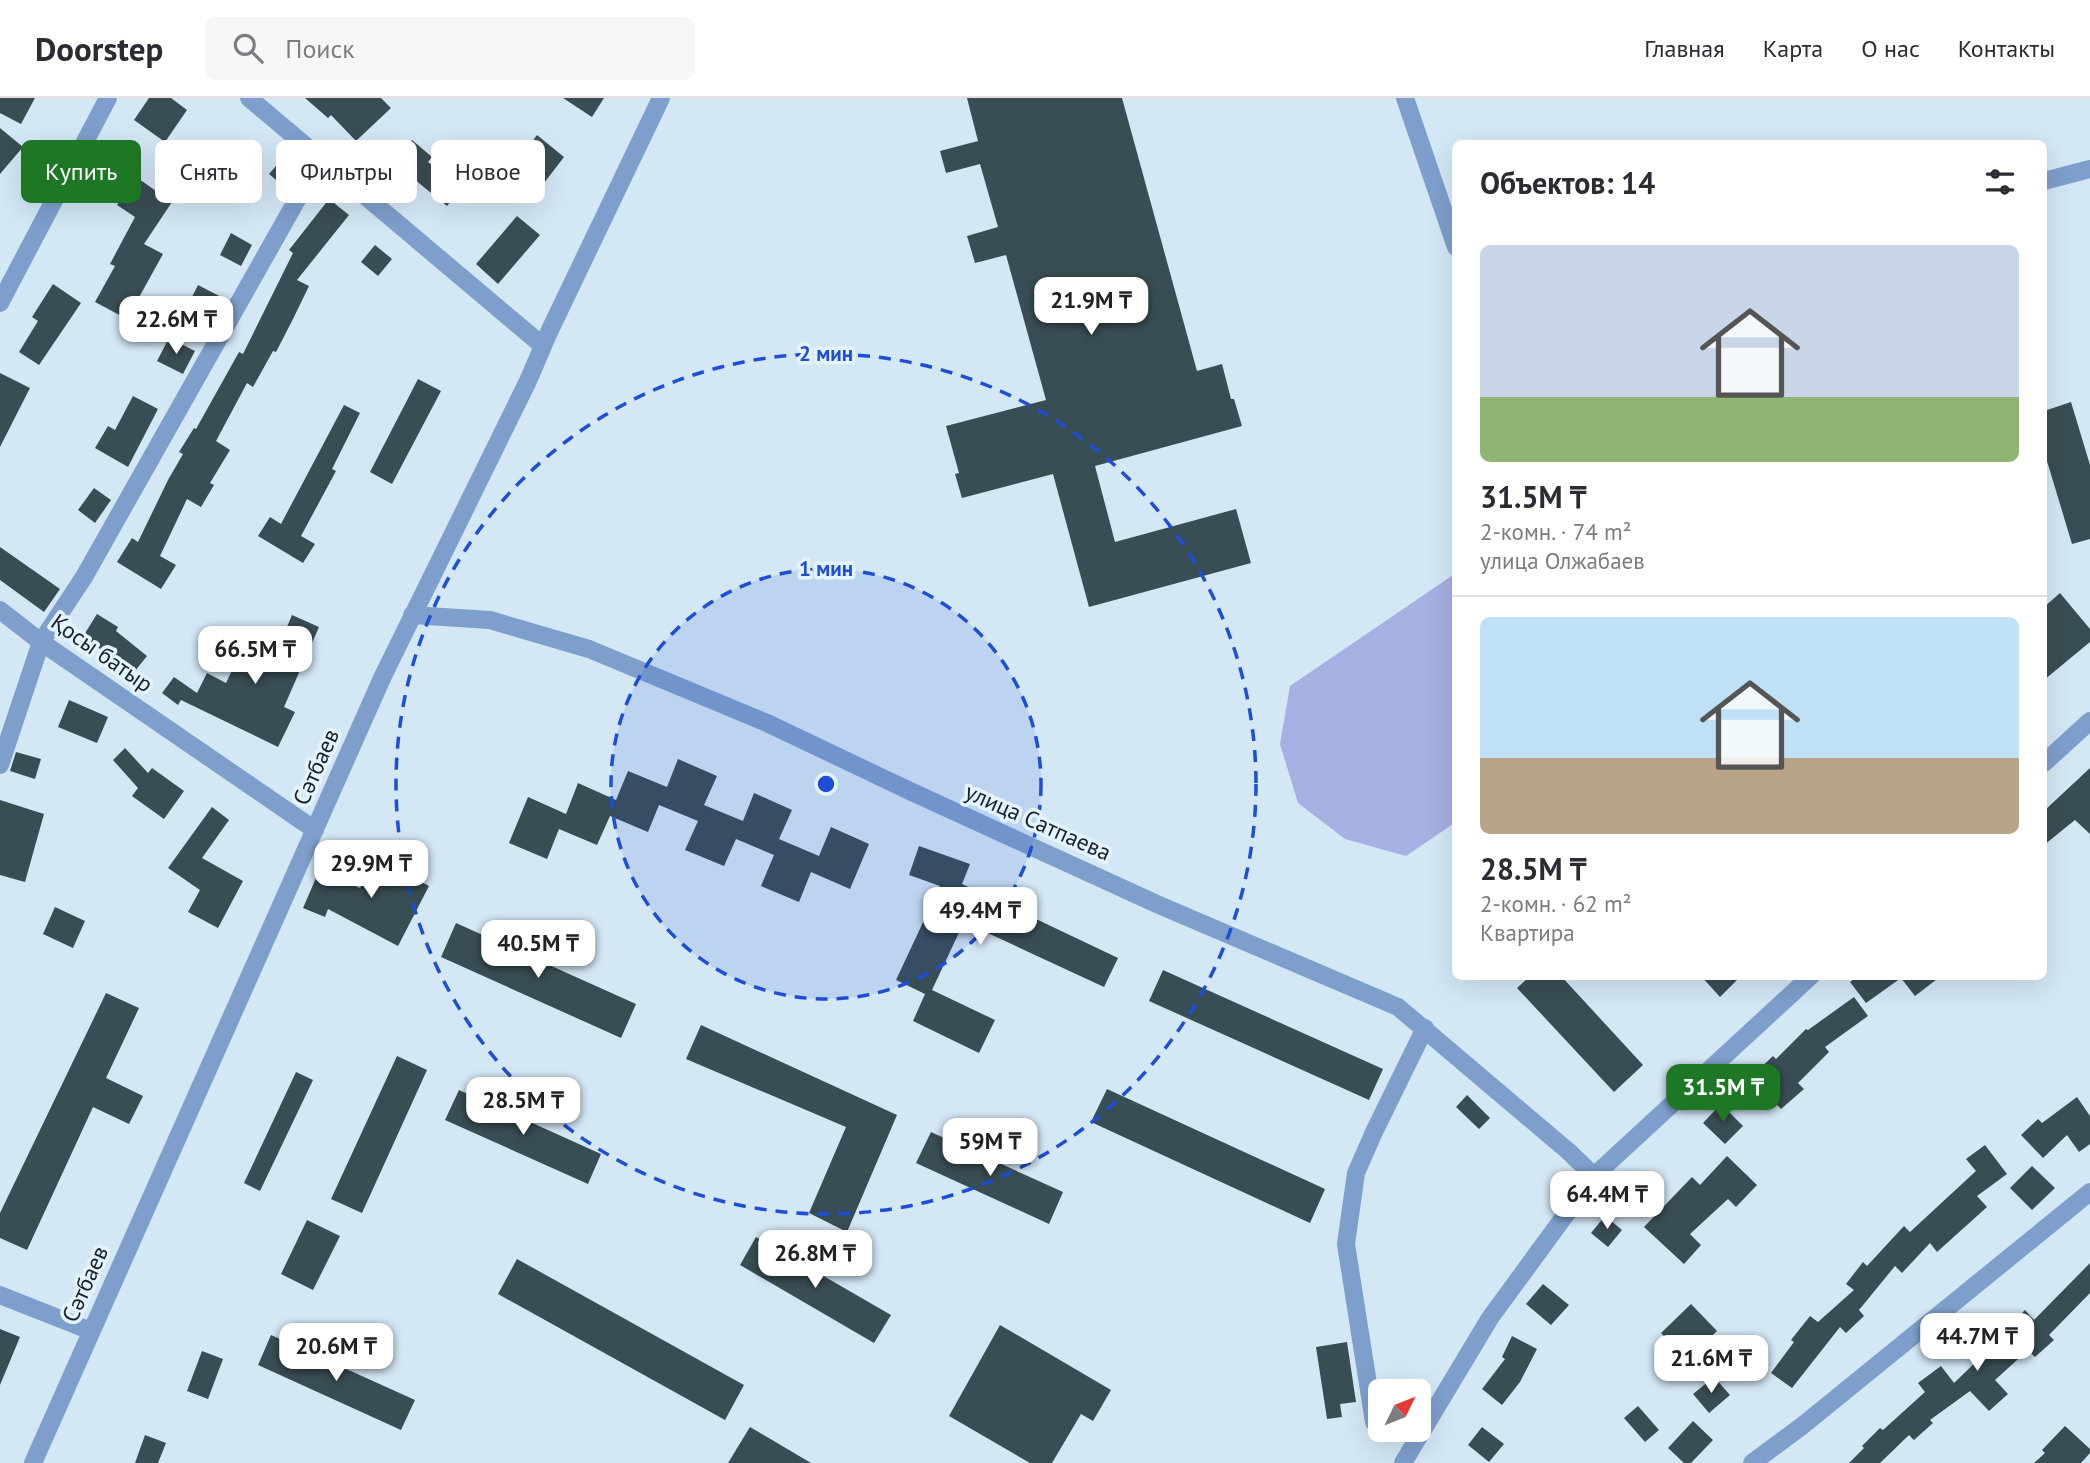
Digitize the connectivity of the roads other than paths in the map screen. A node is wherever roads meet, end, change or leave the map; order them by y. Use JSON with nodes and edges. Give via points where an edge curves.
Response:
{"nodes":[{"id":1,"x":107,"y":98,"type":"edge"},
{"id":2,"x":249,"y":98,"type":"edge"},
{"id":3,"x":661,"y":98,"type":"edge"},
{"id":4,"x":1405,"y":98,"type":"edge"},
{"id":5,"x":298,"y":140,"type":"edge"},
{"id":6,"x":2090,"y":169,"type":"edge"},
{"id":7,"x":2047,"y":180,"type":"edge"},
{"id":8,"x":295,"y":203,"type":"edge"},
{"id":9,"x":372,"y":203,"type":"edge"},
{"id":10,"x":1452,"y":235,"type":"edge"},
{"id":11,"x":0,"y":303,"type":"edge"},
{"id":12,"x":543,"y":346,"type":"junction"},
{"id":13,"x":0,"y":610,"type":"edge"},
{"id":14,"x":412,"y":615,"type":"junction"},
{"id":15,"x":41,"y":642,"type":"junction"},
{"id":16,"x":2090,"y":721,"type":"edge"},
{"id":17,"x":2047,"y":760,"type":"edge"},
{"id":18,"x":0,"y":765,"type":"edge"},
{"id":19,"x":315,"y":830,"type":"junction"},
{"id":20,"x":1807,"y":980,"type":"edge"},
{"id":21,"x":1425,"y":1028,"type":"junction"},
{"id":22,"x":1594,"y":1176,"type":"junction"},
{"id":23,"x":2090,"y":1192,"type":"edge"},
{"id":24,"x":0,"y":1295,"type":"edge"},
{"id":25,"x":91,"y":1331,"type":"junction"},
{"id":26,"x":1368,"y":1384,"type":"edge"},
{"id":27,"x":33,"y":1463,"type":"edge"},
{"id":28,"x":1403,"y":1463,"type":"edge"},
{"id":29,"x":1752,"y":1463,"type":"edge"}],
"edges":[{"from":1,"to":11,"type":"street"},
{"from":2,"to":5,"type":"street"},
{"from":3,"to":12,"type":"street","name":"Сәтбаев"},
{"from":4,"to":10,"type":"street"},
{"from":6,"to":7,"type":"street"},
{"from":8,"to":15,"type":"street","via":[[84,577]]},
{"from":9,"to":12,"type":"street"},
{"from":12,"to":14,"type":"street","name":"Сәтбаев"},
{"from":13,"to":15,"type":"street","name":"Қосы батыр"},
{"from":14,"to":19,"type":"street","name":"Сәтбаев"},
{"from":14,"to":21,"type":"street","name":"улица Сатпаева","via":[[490,620],[589,649],[767,723],[1147,899],[1398,1007]]},
{"from":15,"to":18,"type":"street"},
{"from":15,"to":19,"type":"street","name":"Қосы батыр"},
{"from":16,"to":17,"type":"street"},
{"from":19,"to":25,"type":"street","name":"Сәтбаев"},
{"from":20,"to":22,"type":"street"},
{"from":21,"to":22,"type":"street","name":"улица Сатпаева"},
{"from":21,"to":26,"type":"street","via":[[1356,1172],[1346,1244]]},
{"from":22,"to":28,"type":"street","via":[[1490,1318]]},
{"from":23,"to":29,"type":"street"},
{"from":24,"to":25,"type":"street"},
{"from":25,"to":27,"type":"street","name":"Сәтбаев"}]}
